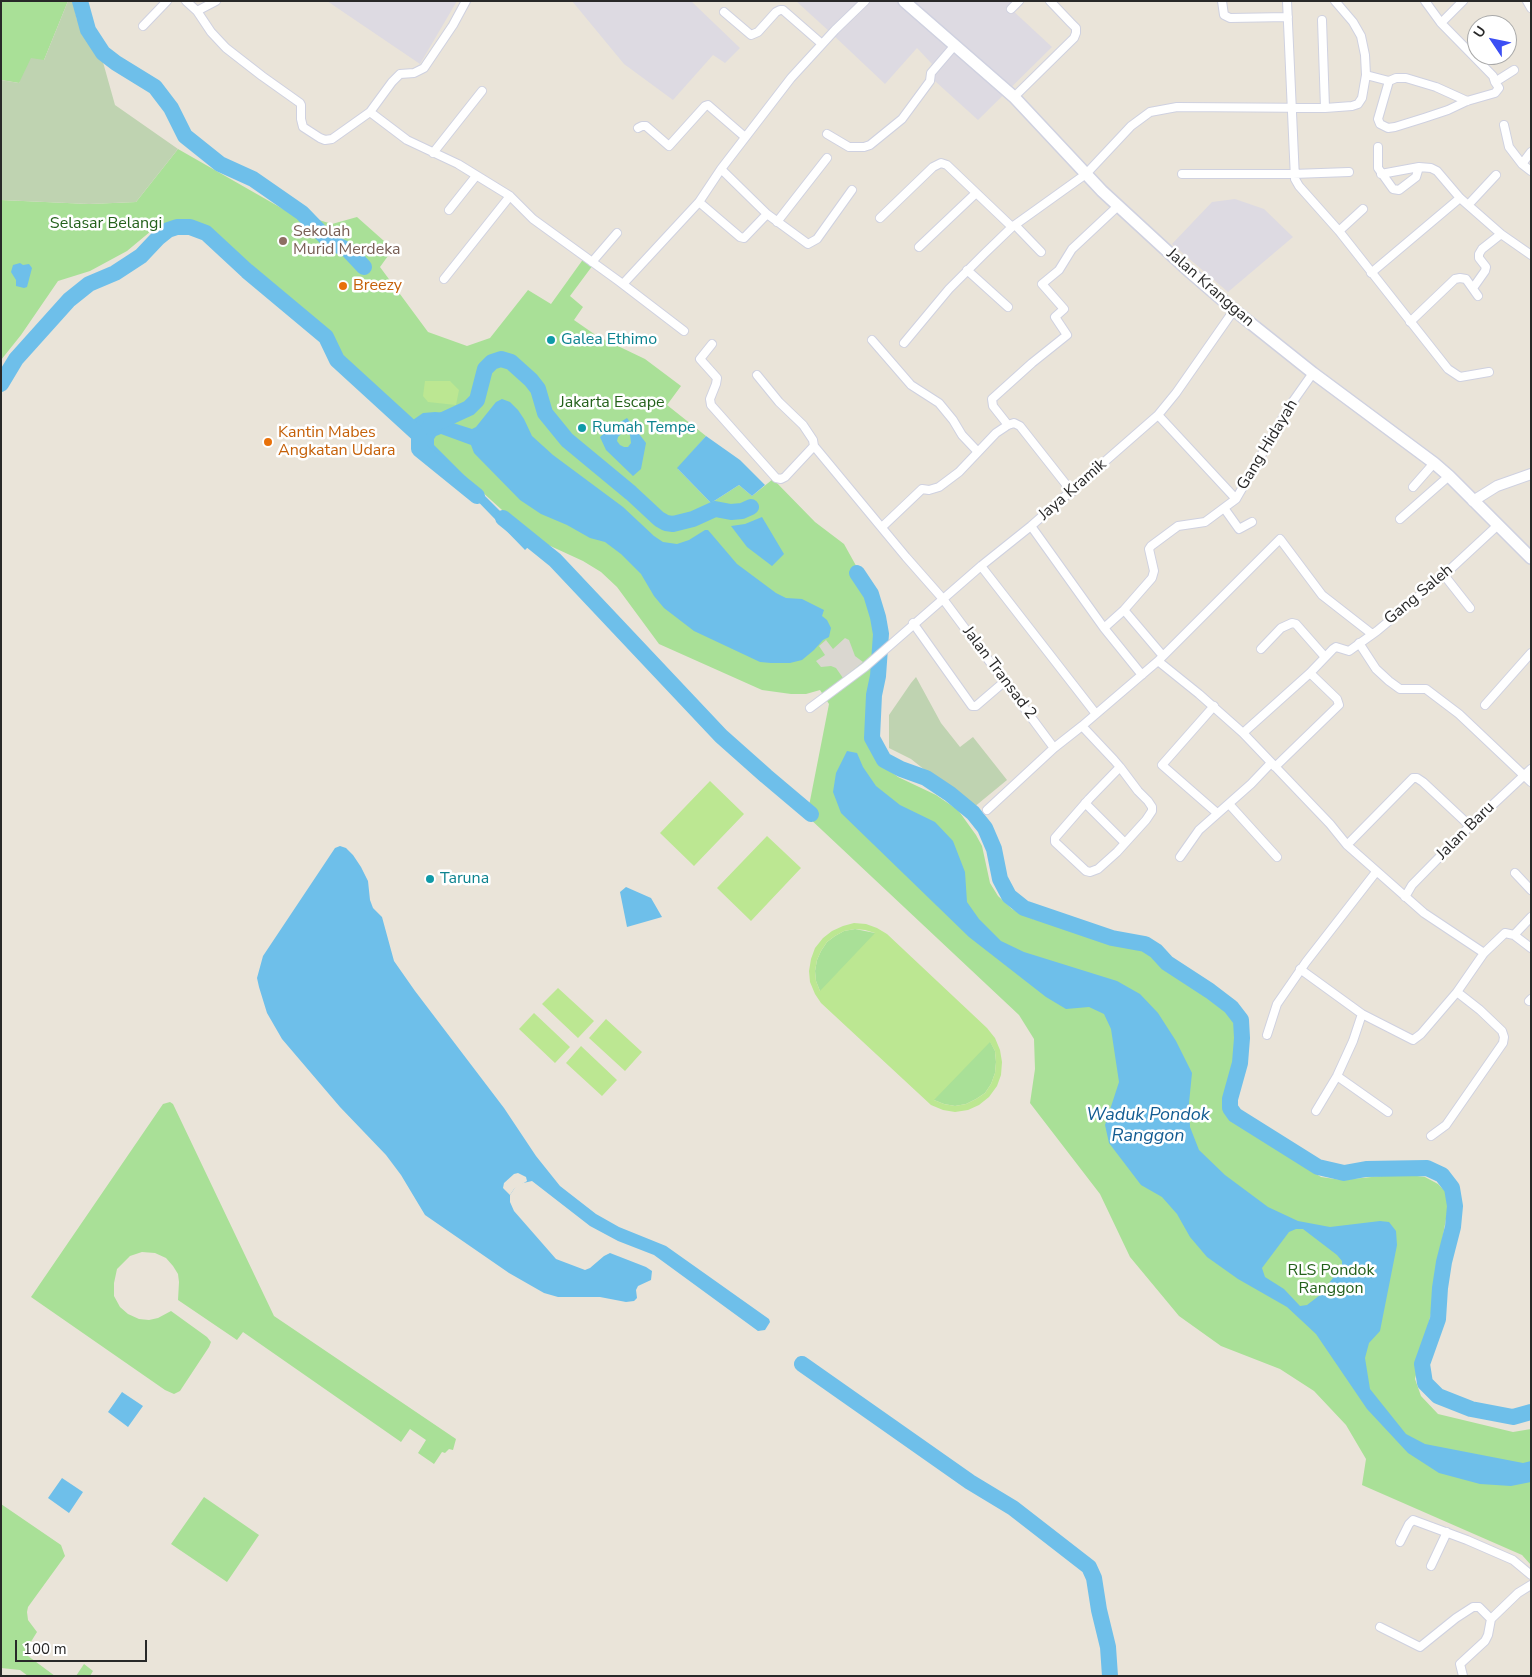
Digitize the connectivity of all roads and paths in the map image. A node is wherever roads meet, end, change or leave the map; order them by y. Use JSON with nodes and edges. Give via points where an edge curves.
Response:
{"nodes":[{"id":1,"x":167,"y":1,"type":"edge"},
{"id":2,"x":186,"y":1,"type":"edge"},
{"id":3,"x":216,"y":1,"type":"edge"},
{"id":4,"x":466,"y":1,"type":"edge"},
{"id":5,"x":865,"y":1,"type":"edge"},
{"id":6,"x":904,"y":1,"type":"edge"},
{"id":7,"x":1019,"y":1,"type":"edge"},
{"id":8,"x":1050,"y":1,"type":"edge"},
{"id":9,"x":1222,"y":1,"type":"edge"},
{"id":10,"x":1287,"y":1,"type":"edge"},
{"id":11,"x":1336,"y":1,"type":"edge"},
{"id":12,"x":1425,"y":1,"type":"edge"},
{"id":13,"x":1463,"y":1,"type":"edge"},
{"id":14,"x":1527,"y":1,"type":"edge"},
{"id":15,"x":1531,"y":8,"type":"edge"},
{"id":16,"x":1011,"y":9,"type":"dead end"},
{"id":17,"x":197,"y":11,"type":"junction"},
{"id":18,"x":724,"y":12,"type":"dead end"},
{"id":19,"x":1288,"y":18,"type":"junction"},
{"id":20,"x":1322,"y":20,"type":"dead end"},
{"id":21,"x":1441,"y":23,"type":"junction"},
{"id":22,"x":144,"y":26,"type":"dead end"},
{"id":23,"x":822,"y":44,"type":"junction"},
{"id":24,"x":955,"y":45,"type":"junction"},
{"id":25,"x":1514,"y":70,"type":"dead end"},
{"id":26,"x":1366,"y":74,"type":"junction"},
{"id":27,"x":1389,"y":81,"type":"junction"},
{"id":28,"x":1495,"y":82,"type":"junction"},
{"id":29,"x":482,"y":91,"type":"dead end"},
{"id":30,"x":1014,"y":97,"type":"junction"},
{"id":31,"x":1467,"y":101,"type":"junction"},
{"id":32,"x":1291,"y":108,"type":"junction"},
{"id":33,"x":1325,"y":108,"type":"junction"},
{"id":34,"x":370,"y":112,"type":"junction"},
{"id":35,"x":1504,"y":125,"type":"dead end"},
{"id":36,"x":638,"y":128,"type":"dead end"},
{"id":37,"x":827,"y":134,"type":"dead end"},
{"id":38,"x":746,"y":137,"type":"junction"},
{"id":39,"x":1378,"y":147,"type":"dead end"},
{"id":40,"x":1531,"y":152,"type":"edge"},
{"id":41,"x":433,"y":153,"type":"junction"},
{"id":42,"x":826,"y":158,"type":"dead end"},
{"id":43,"x":1522,"y":164,"type":"junction"},
{"id":44,"x":1419,"y":167,"type":"junction"},
{"id":45,"x":721,"y":169,"type":"junction"},
{"id":46,"x":1531,"y":171,"type":"edge"},
{"id":47,"x":1349,"y":172,"type":"dead end"},
{"id":48,"x":1086,"y":174,"type":"junction"},
{"id":49,"x":1182,"y":174,"type":"dead end"},
{"id":50,"x":1294,"y":174,"type":"junction"},
{"id":51,"x":1381,"y":174,"type":"junction"},
{"id":52,"x":1496,"y":175,"type":"dead end"},
{"id":53,"x":476,"y":176,"type":"junction"},
{"id":54,"x":852,"y":190,"type":"dead end"},
{"id":55,"x":976,"y":193,"type":"junction"},
{"id":56,"x":510,"y":196,"type":"junction"},
{"id":57,"x":1460,"y":198,"type":"junction"},
{"id":58,"x":700,"y":202,"type":"junction"},
{"id":59,"x":1469,"y":204,"type":"junction"},
{"id":60,"x":1118,"y":206,"type":"junction"},
{"id":61,"x":1363,"y":209,"type":"dead end"},
{"id":62,"x":449,"y":210,"type":"dead end"},
{"id":63,"x":767,"y":214,"type":"junction"},
{"id":64,"x":880,"y":218,"type":"dead end"},
{"id":65,"x":777,"y":222,"type":"junction"},
{"id":66,"x":1014,"y":226,"type":"junction"},
{"id":67,"x":1340,"y":231,"type":"junction"},
{"id":68,"x":617,"y":233,"type":"dead end"},
{"id":69,"x":1501,"y":234,"type":"junction"},
{"id":70,"x":919,"y":247,"type":"dead end"},
{"id":71,"x":1041,"y":252,"type":"dead end"},
{"id":72,"x":1531,"y":256,"type":"edge"},
{"id":73,"x":592,"y":262,"type":"junction"},
{"id":74,"x":967,"y":270,"type":"junction"},
{"id":75,"x":1371,"y":273,"type":"junction"},
{"id":76,"x":444,"y":279,"type":"dead end"},
{"id":77,"x":623,"y":284,"type":"junction"},
{"id":78,"x":1473,"y":288,"type":"junction"},
{"id":79,"x":1478,"y":296,"type":"dead end"},
{"id":80,"x":1008,"y":308,"type":"dead end"},
{"id":81,"x":1234,"y":310,"type":"junction"},
{"id":82,"x":1410,"y":322,"type":"junction"},
{"id":83,"x":684,"y":331,"type":"dead end"},
{"id":84,"x":872,"y":340,"type":"dead end"},
{"id":85,"x":904,"y":343,"type":"dead end"},
{"id":86,"x":712,"y":344,"type":"dead end"},
{"id":87,"x":1489,"y":372,"type":"dead end"},
{"id":88,"x":1313,"y":373,"type":"junction"},
{"id":89,"x":756,"y":375,"type":"dead end"},
{"id":90,"x":1158,"y":415,"type":"junction"},
{"id":91,"x":1008,"y":425,"type":"junction"},
{"id":92,"x":814,"y":446,"type":"junction"},
{"id":93,"x":978,"y":452,"type":"junction"},
{"id":94,"x":1434,"y":463,"type":"junction"},
{"id":95,"x":1531,"y":474,"type":"edge"},
{"id":96,"x":1449,"y":476,"type":"junction"},
{"id":97,"x":1413,"y":487,"type":"dead end"},
{"id":98,"x":1072,"y":492,"type":"junction"},
{"id":99,"x":1236,"y":499,"type":"junction"},
{"id":100,"x":1473,"y":501,"type":"junction"},
{"id":101,"x":1224,"y":508,"type":"junction"},
{"id":102,"x":1400,"y":519,"type":"dead end"},
{"id":103,"x":1252,"y":522,"type":"dead end"},
{"id":104,"x":1032,"y":526,"type":"junction"},
{"id":105,"x":1498,"y":526,"type":"junction"},
{"id":106,"x":882,"y":527,"type":"junction"},
{"id":107,"x":1528,"y":551,"type":"edge"},
{"id":108,"x":981,"y":566,"type":"junction"},
{"id":109,"x":1444,"y":575,"type":"junction"},
{"id":110,"x":943,"y":599,"type":"junction"},
{"id":111,"x":1470,"y":608,"type":"dead end"},
{"id":112,"x":1124,"y":610,"type":"junction"},
{"id":113,"x":913,"y":623,"type":"junction"},
{"id":114,"x":1104,"y":628,"type":"junction"},
{"id":115,"x":1372,"y":634,"type":"junction"},
{"id":116,"x":1359,"y":643,"type":"junction"},
{"id":117,"x":1261,"y":649,"type":"dead end"},
{"id":118,"x":1531,"y":653,"type":"edge"},
{"id":119,"x":1325,"y":657,"type":"junction"},
{"id":120,"x":1161,"y":658,"type":"junction"},
{"id":121,"x":1310,"y":673,"type":"junction"},
{"id":122,"x":1142,"y":674,"type":"junction"},
{"id":123,"x":1004,"y":682,"type":"junction"},
{"id":124,"x":1485,"y":705,"type":"dead end"},
{"id":125,"x":1214,"y":706,"type":"junction"},
{"id":126,"x":810,"y":708,"type":"dead end"},
{"id":127,"x":1096,"y":714,"type":"junction"},
{"id":128,"x":1082,"y":726,"type":"junction"},
{"id":129,"x":1243,"y":733,"type":"junction"},
{"id":130,"x":1054,"y":748,"type":"junction"},
{"id":131,"x":1273,"y":765,"type":"junction"},
{"id":132,"x":1120,"y":767,"type":"junction"},
{"id":133,"x":1531,"y":769,"type":"edge"},
{"id":134,"x":1523,"y":776,"type":"junction"},
{"id":135,"x":1531,"y":782,"type":"edge"},
{"id":136,"x":1085,"y":803,"type":"junction"},
{"id":137,"x":1229,"y":804,"type":"junction"},
{"id":138,"x":987,"y":810,"type":"dead end"},
{"id":139,"x":1217,"y":813,"type":"junction"},
{"id":140,"x":1470,"y":826,"type":"junction"},
{"id":141,"x":1125,"y":843,"type":"junction"},
{"id":142,"x":1347,"y":846,"type":"junction"},
{"id":143,"x":1277,"y":856,"type":"dead end"},
{"id":144,"x":1180,"y":857,"type":"dead end"},
{"id":145,"x":1376,"y":872,"type":"junction"},
{"id":146,"x":1515,"y":873,"type":"dead end"},
{"id":147,"x":1531,"y":890,"type":"edge"},
{"id":148,"x":1405,"y":897,"type":"junction"},
{"id":149,"x":1531,"y":917,"type":"edge"},
{"id":150,"x":1514,"y":935,"type":"junction"},
{"id":151,"x":1531,"y":948,"type":"edge"},
{"id":152,"x":1484,"y":953,"type":"junction"},
{"id":153,"x":1300,"y":969,"type":"junction"},
{"id":154,"x":1456,"y":992,"type":"junction"},
{"id":155,"x":1362,"y":1014,"type":"junction"},
{"id":156,"x":1267,"y":1035,"type":"dead end"},
{"id":157,"x":1337,"y":1076,"type":"junction"},
{"id":158,"x":1316,"y":1111,"type":"dead end"},
{"id":159,"x":1388,"y":1112,"type":"dead end"},
{"id":160,"x":1431,"y":1136,"type":"dead end"},
{"id":161,"x":1447,"y":1532,"type":"junction"},
{"id":162,"x":1400,"y":1542,"type":"dead end"},
{"id":163,"x":1431,"y":1566,"type":"dead end"},
{"id":164,"x":1531,"y":1575,"type":"edge"},
{"id":165,"x":1531,"y":1585,"type":"edge"},
{"id":166,"x":1491,"y":1619,"type":"junction"},
{"id":167,"x":1380,"y":1627,"type":"dead end"},
{"id":168,"x":1463,"y":1676,"type":"edge"}],
"edges":[{"from":1,"to":22,"type":"street"},
{"from":2,"to":17,"type":"street"},
{"from":3,"to":17,"type":"street"},
{"from":4,"to":34,"type":"street","via":[[427,65],[417,72],[400,74]]},
{"from":5,"to":23,"type":"street"},
{"from":6,"to":24,"type":"main road","name":"Jalan Kranggan"},
{"from":7,"to":16,"type":"street"},
{"from":8,"to":30,"type":"street","via":[[1072,23],[1076,33]]},
{"from":9,"to":19,"type":"street","via":[[1224,15],[1230,18]]},
{"from":10,"to":19,"type":"street"},
{"from":11,"to":26,"type":"street","via":[[1361,36]]},
{"from":12,"to":21,"type":"street"},
{"from":13,"to":21,"type":"street"},
{"from":14,"to":15,"type":"street"},
{"from":17,"to":34,"type":"street","via":[[226,48],[300,103],[303,127],[320,138],[332,139]]},
{"from":18,"to":23,"type":"street","via":[[751,35],[758,32],[776,12],[783,10]]},
{"from":19,"to":32,"type":"street"},
{"from":20,"to":33,"type":"street"},
{"from":21,"to":28,"type":"street","via":[[1493,76]]},
{"from":23,"to":38,"type":"street"},
{"from":24,"to":30,"type":"main road","name":"Jalan Kranggan"},
{"from":24,"to":37,"type":"street","via":[[931,73],[930,81],[902,119],[870,145],[849,147]]},
{"from":25,"to":28,"type":"street"},
{"from":26,"to":27,"type":"street"},
{"from":26,"to":33,"type":"street","via":[[1358,104]]},
{"from":27,"to":31,"type":"street","via":[[1406,78]]},
{"from":27,"to":31,"type":"street","via":[[1378,119],[1388,128]]},
{"from":28,"to":31,"type":"street","via":[[1500,88],[1498,92]]},
{"from":29,"to":41,"type":"street"},
{"from":30,"to":48,"type":"main road","name":"Jalan Kranggan"},
{"from":32,"to":33,"type":"street"},
{"from":32,"to":48,"type":"street","via":[[1177,107],[1150,112]]},
{"from":32,"to":50,"type":"street"},
{"from":34,"to":41,"type":"street","via":[[407,140]]},
{"from":35,"to":43,"type":"street","via":[[1509,147]]},
{"from":36,"to":38,"type":"street","via":[[646,126],[669,146],[708,105]]},
{"from":38,"to":45,"type":"street"},
{"from":39,"to":51,"type":"street","via":[[1377,162]]},
{"from":40,"to":43,"type":"street"},
{"from":41,"to":53,"type":"street"},
{"from":42,"to":65,"type":"street"},
{"from":43,"to":46,"type":"street"},
{"from":44,"to":51,"type":"street"},
{"from":44,"to":51,"type":"street","via":[[1416,177],[1399,190],[1393,189]]},
{"from":44,"to":57,"type":"street","via":[[1437,171]]},
{"from":45,"to":58,"type":"street"},
{"from":45,"to":63,"type":"street"},
{"from":47,"to":50,"type":"street"},
{"from":48,"to":60,"type":"main road","name":"Jalan Kranggan"},
{"from":48,"to":66,"type":"street"},
{"from":49,"to":50,"type":"street"},
{"from":50,"to":67,"type":"street","via":[[1299,186]]},
{"from":52,"to":59,"type":"street"},
{"from":53,"to":56,"type":"street"},
{"from":53,"to":62,"type":"street"},
{"from":54,"to":65,"type":"street","via":[[812,244],[805,243]]},
{"from":55,"to":64,"type":"street","via":[[947,165],[938,164]]},
{"from":55,"to":66,"type":"street"},
{"from":55,"to":70,"type":"street"},
{"from":56,"to":73,"type":"street","via":[[533,219]]},
{"from":56,"to":76,"type":"street"},
{"from":57,"to":59,"type":"street"},
{"from":57,"to":75,"type":"street"},
{"from":58,"to":63,"type":"street","via":[[740,237],[746,238]]},
{"from":58,"to":77,"type":"street"},
{"from":59,"to":69,"type":"street"},
{"from":60,"to":81,"type":"main road","name":"Jalan Kranggan"},
{"from":60,"to":91,"type":"street","via":[[1072,249],[1059,270],[1042,284],[1064,309],[1054,317],[1067,335],[992,399],[993,406]]},
{"from":61,"to":67,"type":"street"},
{"from":63,"to":65,"type":"street"},
{"from":66,"to":71,"type":"street"},
{"from":66,"to":74,"type":"street"},
{"from":67,"to":75,"type":"street"},
{"from":68,"to":73,"type":"street"},
{"from":69,"to":72,"type":"street"},
{"from":69,"to":78,"type":"street","via":[[1479,254],[1486,267]]},
{"from":73,"to":77,"type":"street"},
{"from":74,"to":80,"type":"street"},
{"from":74,"to":85,"type":"street"},
{"from":75,"to":82,"type":"street"},
{"from":77,"to":83,"type":"street"},
{"from":78,"to":79,"type":"street"},
{"from":78,"to":82,"type":"street","via":[[1466,279],[1455,279]]},
{"from":81,"to":88,"type":"main road","name":"Jalan Kranggan"},
{"from":81,"to":90,"type":"street","name":"Jaya Kramik"},
{"from":82,"to":87,"type":"street","via":[[1448,369],[1460,377]]},
{"from":84,"to":93,"type":"street","via":[[911,385],[939,403]]},
{"from":86,"to":92,"type":"street","via":[[700,359],[717,378],[711,406],[776,478],[785,477]]},
{"from":88,"to":94,"type":"main road","name":"Jalan Kranggan"},
{"from":88,"to":99,"type":"street","name":"Gang Hidayah","via":[[1289,407]]},
{"from":89,"to":92,"type":"street","name":"Jalan Transad 2","via":[[808,432]]},
{"from":90,"to":98,"type":"street","name":"Jaya Kramik"},
{"from":90,"to":99,"type":"street"},
{"from":91,"to":93,"type":"street"},
{"from":91,"to":98,"type":"street","via":[[1020,426]]},
{"from":92,"to":106,"type":"street","name":"Jalan Transad 2"},
{"from":93,"to":106,"type":"street","via":[[939,488],[922,489]]},
{"from":94,"to":96,"type":"main road","name":"Jalan Kranggan"},
{"from":94,"to":97,"type":"street"},
{"from":95,"to":100,"type":"street","via":[[1497,486]]},
{"from":96,"to":100,"type":"main road","name":"Jalan Kranggan"},
{"from":96,"to":102,"type":"street"},
{"from":98,"to":104,"type":"street","name":"Jaya Kramik"},
{"from":99,"to":101,"type":"street","name":"Gang Hidayah"},
{"from":100,"to":105,"type":"main road","name":"Jalan Kranggan"},
{"from":101,"to":103,"type":"street","via":[[1240,529]]},
{"from":101,"to":112,"type":"street","name":"Gang Hidayah","via":[[1205,522],[1178,526],[1151,546],[1152,578]]},
{"from":104,"to":108,"type":"street","name":"Jaya Kramik"},
{"from":104,"to":114,"type":"street"},
{"from":105,"to":107,"type":"main road","name":"Jalan Kranggan"},
{"from":105,"to":109,"type":"street","name":"Gang Saleh"},
{"from":106,"to":110,"type":"street","name":"Jalan Transad 2"},
{"from":108,"to":110,"type":"street","name":"Jaya Kramik"},
{"from":108,"to":127,"type":"street"},
{"from":109,"to":111,"type":"street"},
{"from":109,"to":115,"type":"street","name":"Gang Saleh"},
{"from":110,"to":113,"type":"street","name":"Jaya Kramik"},
{"from":110,"to":123,"type":"street","name":"Jalan Transad 2"},
{"from":112,"to":114,"type":"street","name":"Gang Hidayah"},
{"from":112,"to":120,"type":"street"},
{"from":113,"to":123,"type":"street","via":[[972,706]]},
{"from":113,"to":126,"type":"street","name":"Jaya Kramik"},
{"from":114,"to":122,"type":"street"},
{"from":115,"to":116,"type":"street"},
{"from":115,"to":120,"type":"street","name":"Gang Saleh","via":[[1322,595],[1280,539]]},
{"from":116,"to":119,"type":"street","via":[[1349,651],[1336,647]]},
{"from":116,"to":134,"type":"street","via":[[1376,669],[1400,689],[1426,689],[1459,714]]},
{"from":117,"to":119,"type":"street","via":[[1281,628],[1292,623]]},
{"from":118,"to":124,"type":"street"},
{"from":119,"to":121,"type":"street"},
{"from":120,"to":122,"type":"street"},
{"from":120,"to":125,"type":"street"},
{"from":121,"to":129,"type":"street"},
{"from":121,"to":131,"type":"street","via":[[1337,699],[1339,705]]},
{"from":122,"to":127,"type":"street"},
{"from":123,"to":130,"type":"street","name":"Jalan Transad 2"},
{"from":125,"to":129,"type":"street"},
{"from":125,"to":139,"type":"street","via":[[1162,765]]},
{"from":127,"to":128,"type":"street"},
{"from":128,"to":130,"type":"street"},
{"from":128,"to":132,"type":"street"},
{"from":129,"to":131,"type":"street"},
{"from":130,"to":138,"type":"street"},
{"from":131,"to":137,"type":"street"},
{"from":131,"to":142,"type":"street"},
{"from":132,"to":136,"type":"street"},
{"from":132,"to":141,"type":"street","via":[[1152,807],[1150,815]]},
{"from":133,"to":134,"type":"street","name":"Jalan Baru"},
{"from":134,"to":135,"type":"street"},
{"from":134,"to":140,"type":"street","name":"Jalan Baru"},
{"from":136,"to":141,"type":"street"},
{"from":136,"to":141,"type":"street","via":[[1055,842],[1090,872],[1098,869]]},
{"from":137,"to":139,"type":"street"},
{"from":137,"to":143,"type":"street"},
{"from":139,"to":144,"type":"street","via":[[1199,830]]},
{"from":140,"to":142,"type":"street","via":[[1423,782],[1413,778]]},
{"from":140,"to":148,"type":"street","name":"Jalan Baru","via":[[1412,885]]},
{"from":142,"to":145,"type":"street"},
{"from":145,"to":148,"type":"street"},
{"from":145,"to":153,"type":"street"},
{"from":146,"to":147,"type":"street"},
{"from":148,"to":152,"type":"street"},
{"from":149,"to":150,"type":"street"},
{"from":150,"to":151,"type":"street"},
{"from":150,"to":152,"type":"street","via":[[1505,933]]},
{"from":152,"to":154,"type":"street"},
{"from":153,"to":155,"type":"street"},
{"from":153,"to":156,"type":"street","via":[[1277,1004]]},
{"from":154,"to":155,"type":"street","via":[[1413,1040]]},
{"from":154,"to":160,"type":"street","via":[[1502,1031],[1503,1043],[1446,1125]]},
{"from":155,"to":157,"type":"street"},
{"from":157,"to":158,"type":"street"},
{"from":157,"to":159,"type":"street"},
{"from":161,"to":162,"type":"street","via":[[1413,1520]]},
{"from":161,"to":163,"type":"street"},
{"from":161,"to":164,"type":"street","via":[[1513,1560]]},
{"from":165,"to":166,"type":"street"},
{"from":166,"to":167,"type":"street","via":[[1480,1607],[1473,1607],[1423,1647]]},
{"from":166,"to":168,"type":"street","via":[[1485,1641],[1460,1664]]}]}
